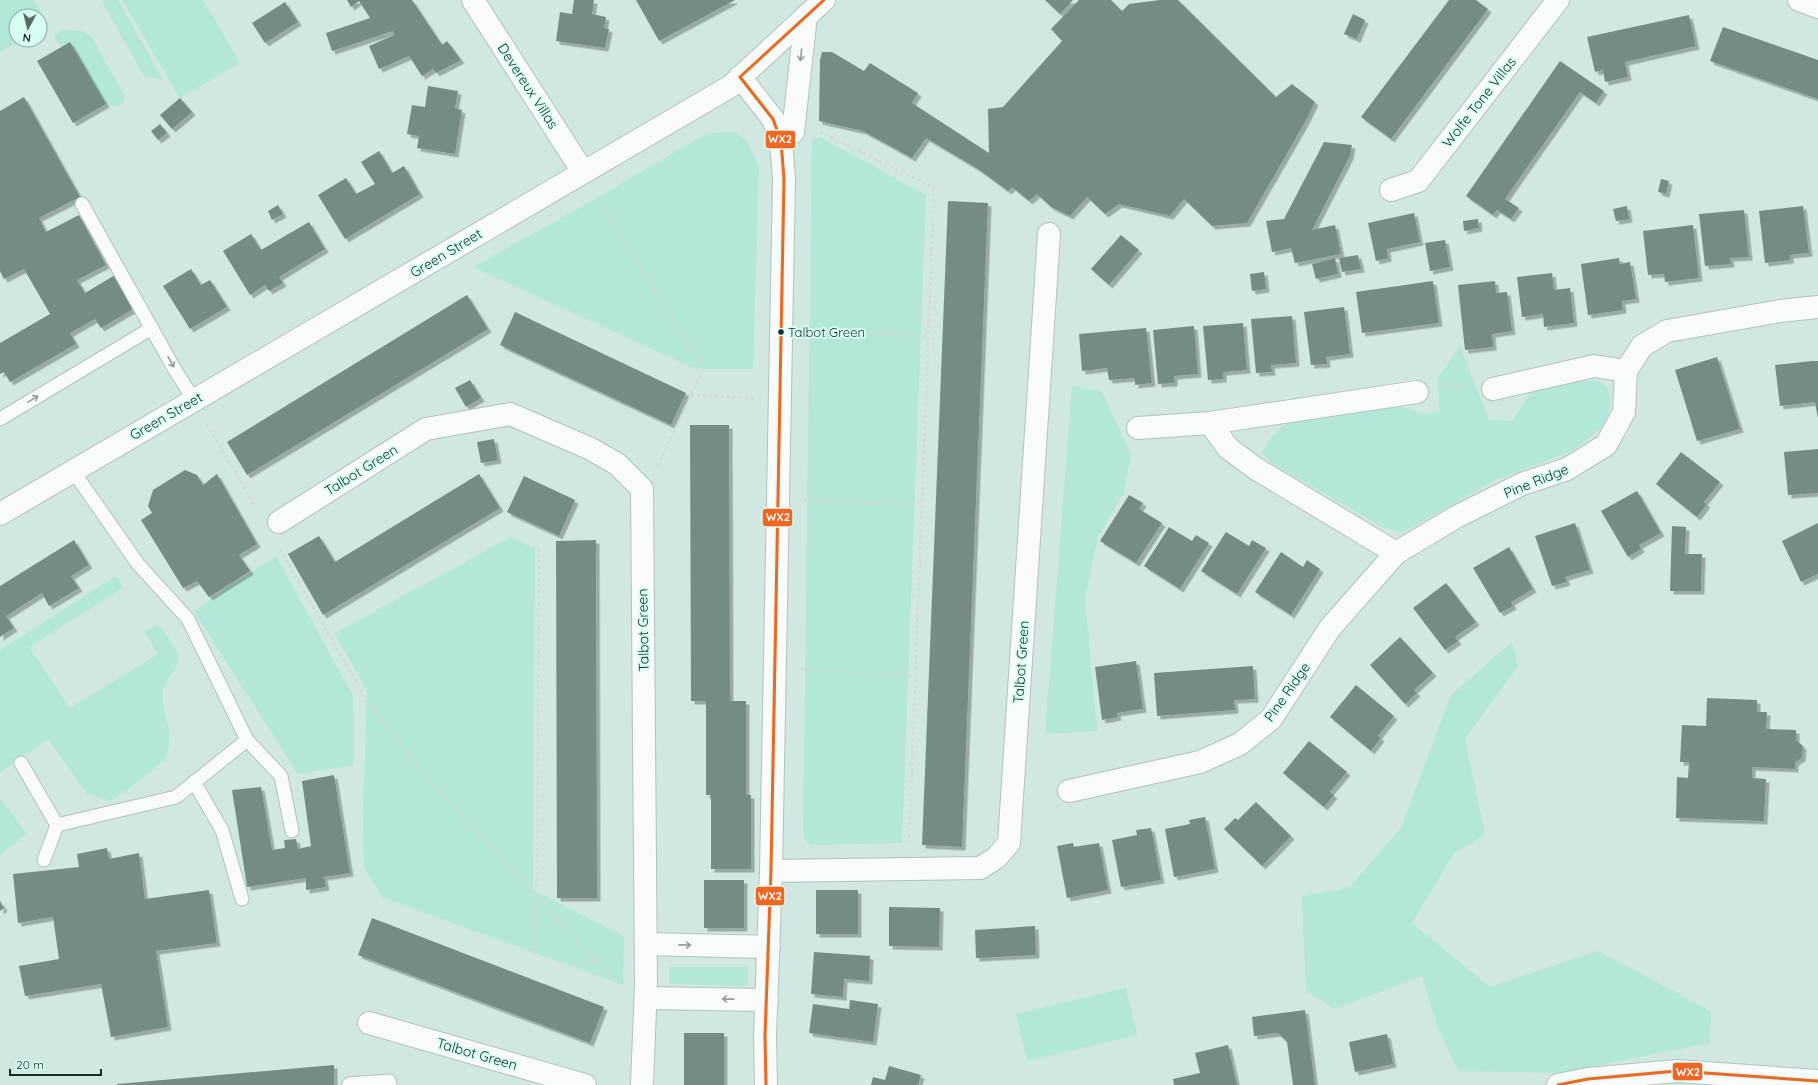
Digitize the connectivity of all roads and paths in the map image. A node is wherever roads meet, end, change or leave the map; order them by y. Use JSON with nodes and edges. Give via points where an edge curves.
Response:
{"nodes":[{"id":1,"x":473,"y":0,"type":"edge"},
{"id":2,"x":824,"y":0,"type":"edge"},
{"id":3,"x":1558,"y":0,"type":"edge"},
{"id":4,"x":1799,"y":0,"type":"edge"},
{"id":5,"x":1818,"y":7,"type":"edge"},
{"id":6,"x":806,"y":16,"type":"junction"},
{"id":7,"x":740,"y":77,"type":"junction"},
{"id":8,"x":813,"y":131,"type":"dead end"},
{"id":9,"x":781,"y":141,"type":"junction"},
{"id":10,"x":583,"y":172,"type":"junction"},
{"id":11,"x":1391,"y":190,"type":"dead end"},
{"id":12,"x":594,"y":192,"type":"dead end"},
{"id":13,"x":82,"y":204,"type":"dead end"},
{"id":14,"x":1048,"y":234,"type":"dead end"},
{"id":15,"x":1818,"y":307,"type":"edge"},
{"id":16,"x":152,"y":328,"type":"junction"},
{"id":17,"x":801,"y":329,"type":"dead end"},
{"id":18,"x":928,"y":337,"type":"junction"},
{"id":19,"x":1626,"y":371,"type":"junction"},
{"id":20,"x":1494,"y":389,"type":"joint"},
{"id":21,"x":1417,"y":392,"type":"joint"},
{"id":22,"x":690,"y":395,"type":"junction"},
{"id":23,"x":756,"y":398,"type":"dead end"},
{"id":24,"x":194,"y":400,"type":"junction"},
{"id":25,"x":0,"y":419,"type":"edge"},
{"id":26,"x":1210,"y":423,"type":"junction"},
{"id":27,"x":1138,"y":428,"type":"dead end"},
{"id":28,"x":73,"y":471,"type":"junction"},
{"id":29,"x":642,"y":489,"type":"junction"},
{"id":30,"x":801,"y":500,"type":"dead end"},
{"id":31,"x":922,"y":504,"type":"junction"},
{"id":32,"x":0,"y":514,"type":"edge"},
{"id":33,"x":279,"y":522,"type":"dead end"},
{"id":34,"x":539,"y":546,"type":"dead end"},
{"id":35,"x":1396,"y":553,"type":"junction"},
{"id":36,"x":796,"y":669,"type":"dead end"},
{"id":37,"x":915,"y":676,"type":"junction"},
{"id":38,"x":367,"y":701,"type":"dead end"},
{"id":39,"x":248,"y":740,"type":"junction"},
{"id":40,"x":20,"y":764,"type":"dead end"},
{"id":41,"x":194,"y":782,"type":"junction"},
{"id":42,"x":1069,"y":791,"type":"dead end"},
{"id":43,"x":57,"y":825,"type":"junction"},
{"id":44,"x":292,"y":831,"type":"dead end"},
{"id":45,"x":908,"y":848,"type":"dead end"},
{"id":46,"x":44,"y":860,"type":"dead end"},
{"id":47,"x":771,"y":871,"type":"junction"},
{"id":48,"x":537,"y":895,"type":"junction"},
{"id":49,"x":242,"y":900,"type":"dead end"},
{"id":50,"x":646,"y":944,"type":"junction"},
{"id":51,"x":769,"y":947,"type":"junction"},
{"id":52,"x":534,"y":953,"type":"dead end"},
{"id":53,"x":595,"y":959,"type":"junction"},
{"id":54,"x":573,"y":967,"type":"dead end"},
{"id":55,"x":646,"y":991,"type":"junction"},
{"id":56,"x":767,"y":1000,"type":"junction"},
{"id":57,"x":368,"y":1023,"type":"dead end"},
{"id":58,"x":1818,"y":1081,"type":"edge"},
{"id":59,"x":349,"y":1084,"type":"edge"},
{"id":60,"x":390,"y":1085,"type":"edge"},
{"id":61,"x":585,"y":1085,"type":"edge"},
{"id":62,"x":642,"y":1085,"type":"edge"},
{"id":63,"x":766,"y":1085,"type":"edge"},
{"id":64,"x":1558,"y":1085,"type":"edge"}],
"edges":[{"from":1,"to":10,"type":"street","name":"Devereux Villas"},
{"from":2,"to":6,"type":"street","name":"Green Street"},
{"from":3,"to":11,"type":"street","name":"Wolfe Tone Villas","via":[[1418,181]]},
{"from":4,"to":5,"type":"street"},
{"from":6,"to":7,"type":"street","name":"Green Street"},
{"from":6,"to":9,"type":"street","one_way":true,"via":[[793,132]]},
{"from":7,"to":9,"type":"street","via":[[773,119]]},
{"from":7,"to":10,"type":"street","name":"Green Street","via":[[731,86]]},
{"from":8,"to":18,"type":"path","via":[[819,131],[934,188]]},
{"from":9,"to":47,"type":"street","via":[[784,179]]},
{"from":10,"to":24,"type":"street","name":"Green Street"},
{"from":12,"to":22,"type":"path","via":[[703,368]]},
{"from":13,"to":16,"type":"lane"},
{"from":14,"to":47,"type":"street","name":"Talbot Green","via":[[1009,843],[996,858],[980,868]]},
{"from":15,"to":19,"type":"street","name":"Pine Ridge","via":[[1780,311],[1667,331],[1642,346]]},
{"from":16,"to":24,"type":"lane","one_way":true},
{"from":25,"to":16,"type":"lane","one_way":true},
{"from":17,"to":18,"type":"path"},
{"from":18,"to":31,"type":"path"},
{"from":19,"to":20,"type":"street","via":[[1594,366]]},
{"from":19,"to":35,"type":"street","name":"Pine Ridge","via":[[1624,412],[1606,445],[1567,469],[1522,484],[1456,517]]},
{"from":20,"to":21,"type":"path","via":[[1476,385],[1430,384]]},
{"from":21,"to":26,"type":"street"},
{"from":22,"to":23,"type":"path"},
{"from":22,"to":29,"type":"path","via":[[661,462]]},
{"from":24,"to":28,"type":"street","name":"Green Street"},
{"from":26,"to":27,"type":"street"},
{"from":26,"to":35,"type":"street","via":[[1228,448],[1255,468]]},
{"from":28,"to":32,"type":"street","name":"Green Street"},
{"from":28,"to":39,"type":"lane","via":[[138,564],[188,619]]},
{"from":29,"to":33,"type":"street","name":"Talbot Green","via":[[617,464],[591,449],[510,414],[426,429]]},
{"from":29,"to":50,"type":"street","name":"Talbot Green"},
{"from":30,"to":31,"type":"path"},
{"from":31,"to":37,"type":"path"},
{"from":34,"to":48,"type":"path"},
{"from":35,"to":42,"type":"street","name":"Pine Ridge","via":[[1330,628],[1271,719],[1240,744],[1200,762]]},
{"from":36,"to":37,"type":"path"},
{"from":37,"to":45,"type":"path"},
{"from":38,"to":48,"type":"path","via":[[430,781]]},
{"from":39,"to":41,"type":"lane"},
{"from":39,"to":44,"type":"lane","via":[[282,776]]},
{"from":40,"to":43,"type":"lane"},
{"from":41,"to":43,"type":"lane","via":[[176,797]]},
{"from":41,"to":49,"type":"lane","via":[[222,830]]},
{"from":43,"to":46,"type":"lane"},
{"from":47,"to":51,"type":"street"},
{"from":48,"to":52,"type":"path"},
{"from":48,"to":53,"type":"path"},
{"from":50,"to":51,"type":"street","one_way":true},
{"from":50,"to":53,"type":"path"},
{"from":50,"to":55,"type":"street","name":"Talbot Green"},
{"from":51,"to":56,"type":"street"},
{"from":53,"to":54,"type":"path"},
{"from":53,"to":55,"type":"path","via":[[616,982]]},
{"from":56,"to":55,"type":"street","one_way":true},
{"from":55,"to":62,"type":"street","name":"Talbot Green"},
{"from":56,"to":63,"type":"street"},
{"from":57,"to":61,"type":"street","name":"Talbot Green"},
{"from":58,"to":64,"type":"street","via":[[1677,1071],[1588,1079]]},
{"from":59,"to":60,"type":"lane","via":[[389,1081]]}]}
